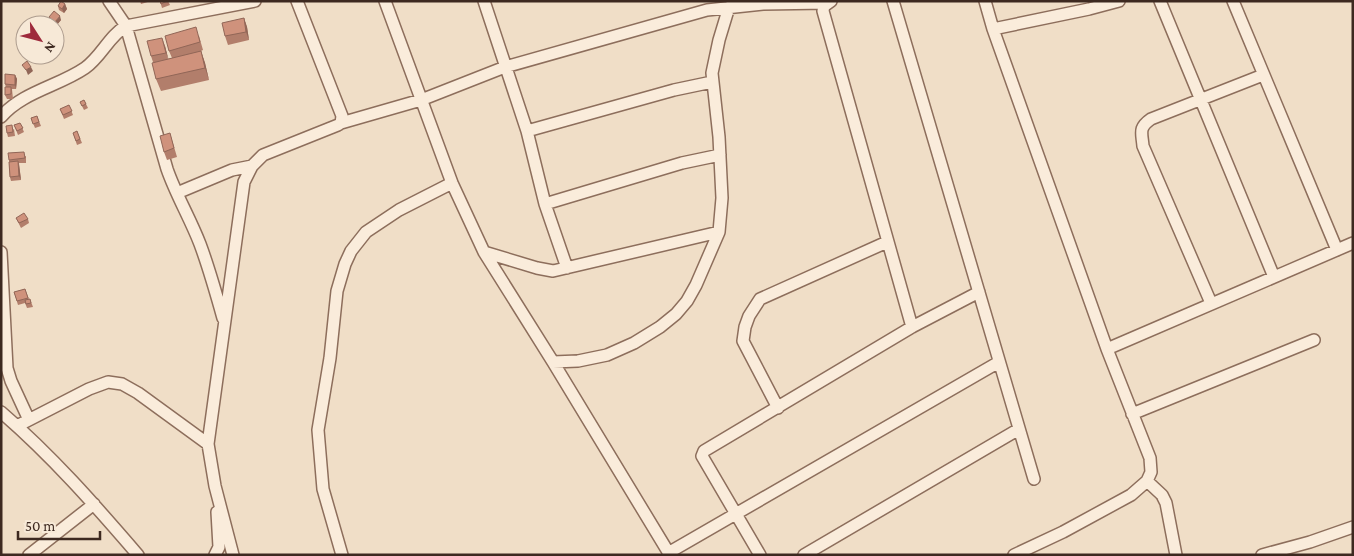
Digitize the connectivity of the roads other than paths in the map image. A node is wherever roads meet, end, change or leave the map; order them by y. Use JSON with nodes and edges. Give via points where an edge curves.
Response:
{"nodes":[{"id":1,"x":109,"y":1,"type":"edge"},
{"id":2,"x":254,"y":1,"type":"edge"},
{"id":3,"x":297,"y":1,"type":"edge"},
{"id":4,"x":385,"y":1,"type":"edge"},
{"id":5,"x":484,"y":1,"type":"edge"},
{"id":6,"x":893,"y":1,"type":"edge"},
{"id":7,"x":985,"y":1,"type":"edge"},
{"id":8,"x":1119,"y":1,"type":"edge"},
{"id":9,"x":1160,"y":1,"type":"edge"},
{"id":10,"x":1233,"y":1,"type":"edge"},
{"id":11,"x":829,"y":2,"type":"edge"},
{"id":12,"x":1089,"y":5,"type":"edge"},
{"id":13,"x":729,"y":7,"type":"junction"},
{"id":14,"x":126,"y":26,"type":"junction"},
{"id":15,"x":994,"y":29,"type":"junction"},
{"id":16,"x":506,"y":67,"type":"junction"},
{"id":17,"x":1263,"y":75,"type":"junction"},
{"id":18,"x":712,"y":82,"type":"junction"},
{"id":19,"x":421,"y":100,"type":"junction"},
{"id":20,"x":1200,"y":101,"type":"junction"},
{"id":21,"x":1,"y":117,"type":"edge"},
{"id":22,"x":341,"y":123,"type":"junction"},
{"id":23,"x":527,"y":131,"type":"junction"},
{"id":24,"x":720,"y":155,"type":"junction"},
{"id":25,"x":252,"y":166,"type":"junction"},
{"id":26,"x":452,"y":183,"type":"junction"},
{"id":27,"x":177,"y":193,"type":"junction"},
{"id":28,"x":545,"y":204,"type":"junction"},
{"id":29,"x":719,"y":232,"type":"junction"},
{"id":30,"x":887,"y":242,"type":"junction"},
{"id":31,"x":1353,"y":243,"type":"edge"},
{"id":32,"x":1337,"y":250,"type":"junction"},
{"id":33,"x":1,"y":252,"type":"edge"},
{"id":34,"x":484,"y":252,"type":"junction"},
{"id":35,"x":567,"y":268,"type":"junction"},
{"id":36,"x":1274,"y":277,"type":"junction"},
{"id":37,"x":979,"y":292,"type":"junction"},
{"id":38,"x":1211,"y":303,"type":"junction"},
{"id":39,"x":224,"y":323,"type":"junction"},
{"id":40,"x":912,"y":327,"type":"junction"},
{"id":41,"x":1314,"y":340,"type":"dead end"},
{"id":42,"x":1107,"y":349,"type":"junction"},
{"id":43,"x":554,"y":362,"type":"junction"},
{"id":44,"x":999,"y":362,"type":"junction"},
{"id":45,"x":778,"y":408,"type":"junction"},
{"id":46,"x":1,"y":412,"type":"edge"},
{"id":47,"x":1132,"y":414,"type":"junction"},
{"id":48,"x":29,"y":420,"type":"junction"},
{"id":49,"x":17,"y":426,"type":"junction"},
{"id":50,"x":1019,"y":429,"type":"junction"},
{"id":51,"x":208,"y":444,"type":"junction"},
{"id":52,"x":1034,"y":479,"type":"dead end"},
{"id":53,"x":1147,"y":481,"type":"junction"},
{"id":54,"x":215,"y":486,"type":"junction"},
{"id":55,"x":94,"y":504,"type":"junction"},
{"id":56,"x":737,"y":515,"type":"junction"},
{"id":57,"x":1353,"y":527,"type":"edge"},
{"id":58,"x":1031,"y":551,"type":"edge"},
{"id":59,"x":669,"y":554,"type":"edge"},
{"id":60,"x":29,"y":555,"type":"edge"},
{"id":61,"x":138,"y":555,"type":"edge"},
{"id":62,"x":215,"y":555,"type":"edge"},
{"id":63,"x":233,"y":555,"type":"edge"},
{"id":64,"x":342,"y":555,"type":"edge"},
{"id":65,"x":760,"y":555,"type":"edge"},
{"id":66,"x":804,"y":555,"type":"edge"},
{"id":67,"x":1014,"y":555,"type":"edge"},
{"id":68,"x":1176,"y":555,"type":"edge"},
{"id":69,"x":1262,"y":555,"type":"edge"}],
"edges":[{"from":1,"to":14,"type":"street"},
{"from":2,"to":14,"type":"street"},
{"from":3,"to":22,"type":"street","via":[[342,116]]},
{"from":4,"to":19,"type":"street"},
{"from":5,"to":16,"type":"street"},
{"from":6,"to":37,"type":"street"},
{"from":7,"to":15,"type":"street"},
{"from":8,"to":12,"type":"street"},
{"from":9,"to":20,"type":"street"},
{"from":10,"to":17,"type":"street"},
{"from":11,"to":13,"type":"street"},
{"from":11,"to":30,"type":"street","via":[[823,11]]},
{"from":12,"to":15,"type":"street"},
{"from":13,"to":16,"type":"street","via":[[707,10]]},
{"from":13,"to":18,"type":"street"},
{"from":14,"to":21,"type":"street","via":[[87,67],[15,104]]},
{"from":14,"to":27,"type":"street","via":[[153,123]]},
{"from":15,"to":42,"type":"street"},
{"from":16,"to":19,"type":"street"},
{"from":16,"to":23,"type":"street"},
{"from":17,"to":20,"type":"street"},
{"from":17,"to":32,"type":"street"},
{"from":18,"to":23,"type":"street"},
{"from":18,"to":24,"type":"street"},
{"from":19,"to":22,"type":"street"},
{"from":19,"to":26,"type":"street"},
{"from":20,"to":36,"type":"street"},
{"from":20,"to":38,"type":"street","via":[[1151,120],[1141,129],[1143,146]]},
{"from":22,"to":25,"type":"street","via":[[263,155]]},
{"from":23,"to":28,"type":"street"},
{"from":24,"to":28,"type":"street","via":[[682,163]]},
{"from":24,"to":29,"type":"street","via":[[722,198]]},
{"from":25,"to":27,"type":"street","via":[[232,170]]},
{"from":25,"to":39,"type":"street","via":[[244,182]]},
{"from":26,"to":34,"type":"street"},
{"from":26,"to":64,"type":"street","via":[[399,210],[366,232],[352,251],[337,292],[318,430],[323,488]]},
{"from":27,"to":39,"type":"street","via":[[208,266]]},
{"from":28,"to":35,"type":"street"},
{"from":29,"to":35,"type":"street"},
{"from":29,"to":43,"type":"street","via":[[687,301],[660,327],[607,355]]},
{"from":30,"to":40,"type":"street"},
{"from":30,"to":45,"type":"street","via":[[760,299],[749,316],[743,341]]},
{"from":31,"to":32,"type":"street"},
{"from":32,"to":36,"type":"street"},
{"from":33,"to":48,"type":"street","via":[[7,368]]},
{"from":34,"to":35,"type":"street","via":[[537,268],[553,271]]},
{"from":34,"to":43,"type":"street"},
{"from":36,"to":38,"type":"street"},
{"from":37,"to":40,"type":"street"},
{"from":37,"to":44,"type":"street"},
{"from":38,"to":42,"type":"street"},
{"from":39,"to":51,"type":"street"},
{"from":40,"to":45,"type":"street"},
{"from":41,"to":47,"type":"street"},
{"from":42,"to":47,"type":"street"},
{"from":43,"to":59,"type":"street"},
{"from":44,"to":50,"type":"street"},
{"from":44,"to":56,"type":"street"},
{"from":45,"to":56,"type":"street","via":[[702,453]]},
{"from":46,"to":49,"type":"street"},
{"from":47,"to":53,"type":"street","via":[[1150,458],[1151,472]]},
{"from":48,"to":49,"type":"street"},
{"from":48,"to":51,"type":"street","via":[[108,382],[122,384],[138,393]]},
{"from":49,"to":55,"type":"street"},
{"from":50,"to":52,"type":"street"},
{"from":50,"to":66,"type":"street"},
{"from":51,"to":54,"type":"street"},
{"from":53,"to":58,"type":"street","via":[[1131,495]]},
{"from":53,"to":68,"type":"street","via":[[1162,494],[1166,503]]},
{"from":54,"to":62,"type":"street","via":[[219,548]]},
{"from":54,"to":63,"type":"street"},
{"from":55,"to":60,"type":"street"},
{"from":55,"to":61,"type":"street"},
{"from":56,"to":59,"type":"street"},
{"from":56,"to":65,"type":"street"},
{"from":57,"to":69,"type":"street"},
{"from":58,"to":67,"type":"street"}]}
